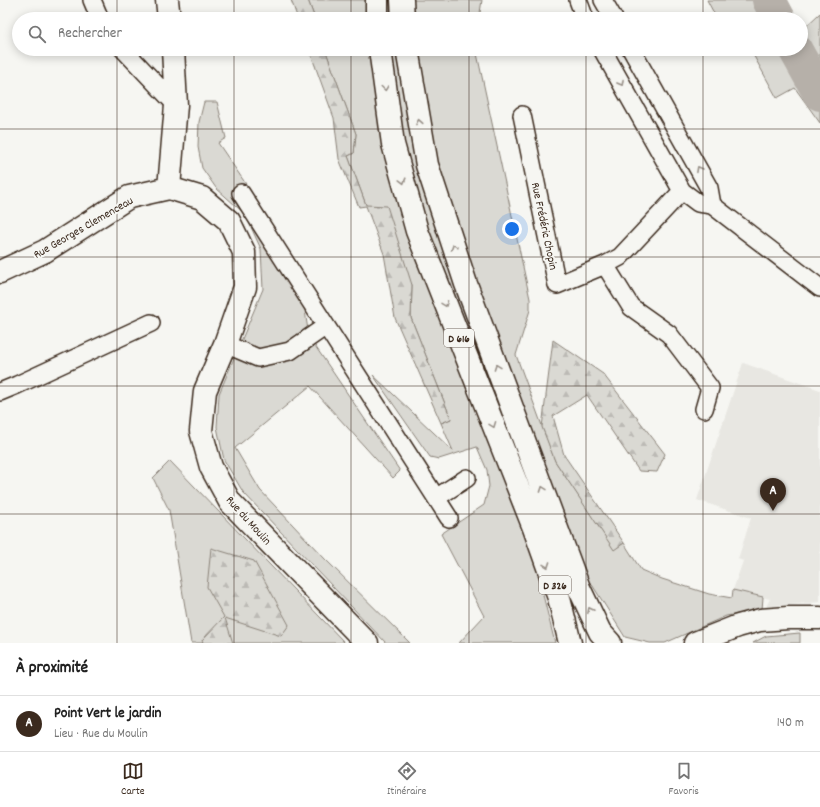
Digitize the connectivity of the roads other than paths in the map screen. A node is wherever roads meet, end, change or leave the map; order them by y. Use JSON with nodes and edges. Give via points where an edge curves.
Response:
{"nodes":[{"id":1,"x":92,"y":0,"type":"edge"},
{"id":2,"x":167,"y":0,"type":"edge"},
{"id":3,"x":377,"y":0,"type":"edge"},
{"id":4,"x":402,"y":0,"type":"edge"},
{"id":5,"x":578,"y":0,"type":"edge"},
{"id":6,"x":603,"y":0,"type":"edge"},
{"id":7,"x":97,"y":12,"type":"edge"},
{"id":8,"x":168,"y":12,"type":"edge"},
{"id":9,"x":377,"y":12,"type":"edge"},
{"id":10,"x":403,"y":12,"type":"edge"},
{"id":11,"x":582,"y":12,"type":"edge"},
{"id":12,"x":610,"y":12,"type":"edge"},
{"id":13,"x":130,"y":56,"type":"edge"},
{"id":14,"x":173,"y":56,"type":"edge"},
{"id":15,"x":381,"y":56,"type":"edge"},
{"id":16,"x":408,"y":56,"type":"edge"},
{"id":17,"x":606,"y":56,"type":"edge"},
{"id":18,"x":635,"y":56,"type":"edge"},
{"id":19,"x":176,"y":105,"type":"junction"},
{"id":20,"x":522,"y":115,"type":"dead end"},
{"id":21,"x":169,"y":188,"type":"junction"},
{"id":22,"x":682,"y":191,"type":"junction"},
{"id":23,"x":241,"y":193,"type":"dead end"},
{"id":24,"x":712,"y":205,"type":"junction"},
{"id":25,"x":604,"y":265,"type":"junction"},
{"id":26,"x":0,"y":272,"type":"edge"},
{"id":27,"x":820,"y":288,"type":"edge"},
{"id":28,"x":151,"y":323,"type":"dead end"},
{"id":29,"x":326,"y":326,"type":"junction"},
{"id":30,"x":225,"y":344,"type":"junction"},
{"id":31,"x":0,"y":392,"type":"edge"},
{"id":32,"x":704,"y":409,"type":"dead end"},
{"id":33,"x":467,"y":478,"type":"dead end"},
{"id":34,"x":436,"y":498,"type":"junction"},
{"id":35,"x":449,"y":518,"type":"dead end"},
{"id":36,"x":534,"y":528,"type":"joint"},
{"id":37,"x":820,"y":618,"type":"edge"},
{"id":38,"x":721,"y":637,"type":"edge"},
{"id":39,"x":367,"y":643,"type":"edge"},
{"id":40,"x":570,"y":643,"type":"edge"},
{"id":41,"x":610,"y":643,"type":"edge"},
{"id":42,"x":695,"y":643,"type":"edge"}],
"edges":[{"from":1,"to":7,"type":"street"},
{"from":2,"to":8,"type":"main road"},
{"from":3,"to":9,"type":"main road"},
{"from":4,"to":10,"type":"main road"},
{"from":5,"to":11,"type":"street"},
{"from":6,"to":12,"type":"street"},
{"from":13,"to":19,"type":"street"},
{"from":14,"to":19,"type":"main road"},
{"from":15,"to":36,"type":"main road","number":"D 616","one_way":true,"via":[[393,144],[417,231]]},
{"from":41,"to":16,"type":"main road","number":"D 616","one_way":true,"via":[[600,632],[579,588],[466,284],[427,166]]},
{"from":17,"to":22,"type":"street","one_way":true},
{"from":24,"to":18,"type":"street","one_way":true,"via":[[709,188]]},
{"from":19,"to":21,"type":"main road"},
{"from":20,"to":25,"type":"street","name":"Rue Frédéric Chopin","via":[[557,286]]},
{"from":21,"to":26,"type":"main road","name":"Rue Georges Clemenceau","via":[[129,197],[45,252]]},
{"from":21,"to":30,"type":"main road","name":"Rue du Moulin","via":[[202,198],[229,221],[244,252],[244,287]]},
{"from":22,"to":24,"type":"street","via":[[698,203]]},
{"from":22,"to":25,"type":"street","name":"Rue Frédéric Chopin","via":[[620,257]]},
{"from":23,"to":29,"type":"street"},
{"from":24,"to":27,"type":"street"},
{"from":25,"to":32,"type":"street","via":[[631,307],[669,334],[710,388]]},
{"from":28,"to":31,"type":"street"},
{"from":29,"to":30,"type":"street","via":[[290,350],[258,358]]},
{"from":29,"to":34,"type":"street"},
{"from":30,"to":39,"type":"main road","name":"Rue du Moulin","via":[[205,391],[202,431],[212,467],[230,502]]},
{"from":33,"to":34,"type":"street"},
{"from":34,"to":35,"type":"street"},
{"from":36,"to":40,"type":"main road","number":"D 326","one_way":true,"via":[[559,598]]},
{"from":37,"to":38,"type":"main road","via":[[760,620]]},
{"from":38,"to":42,"type":"main road"}]}
